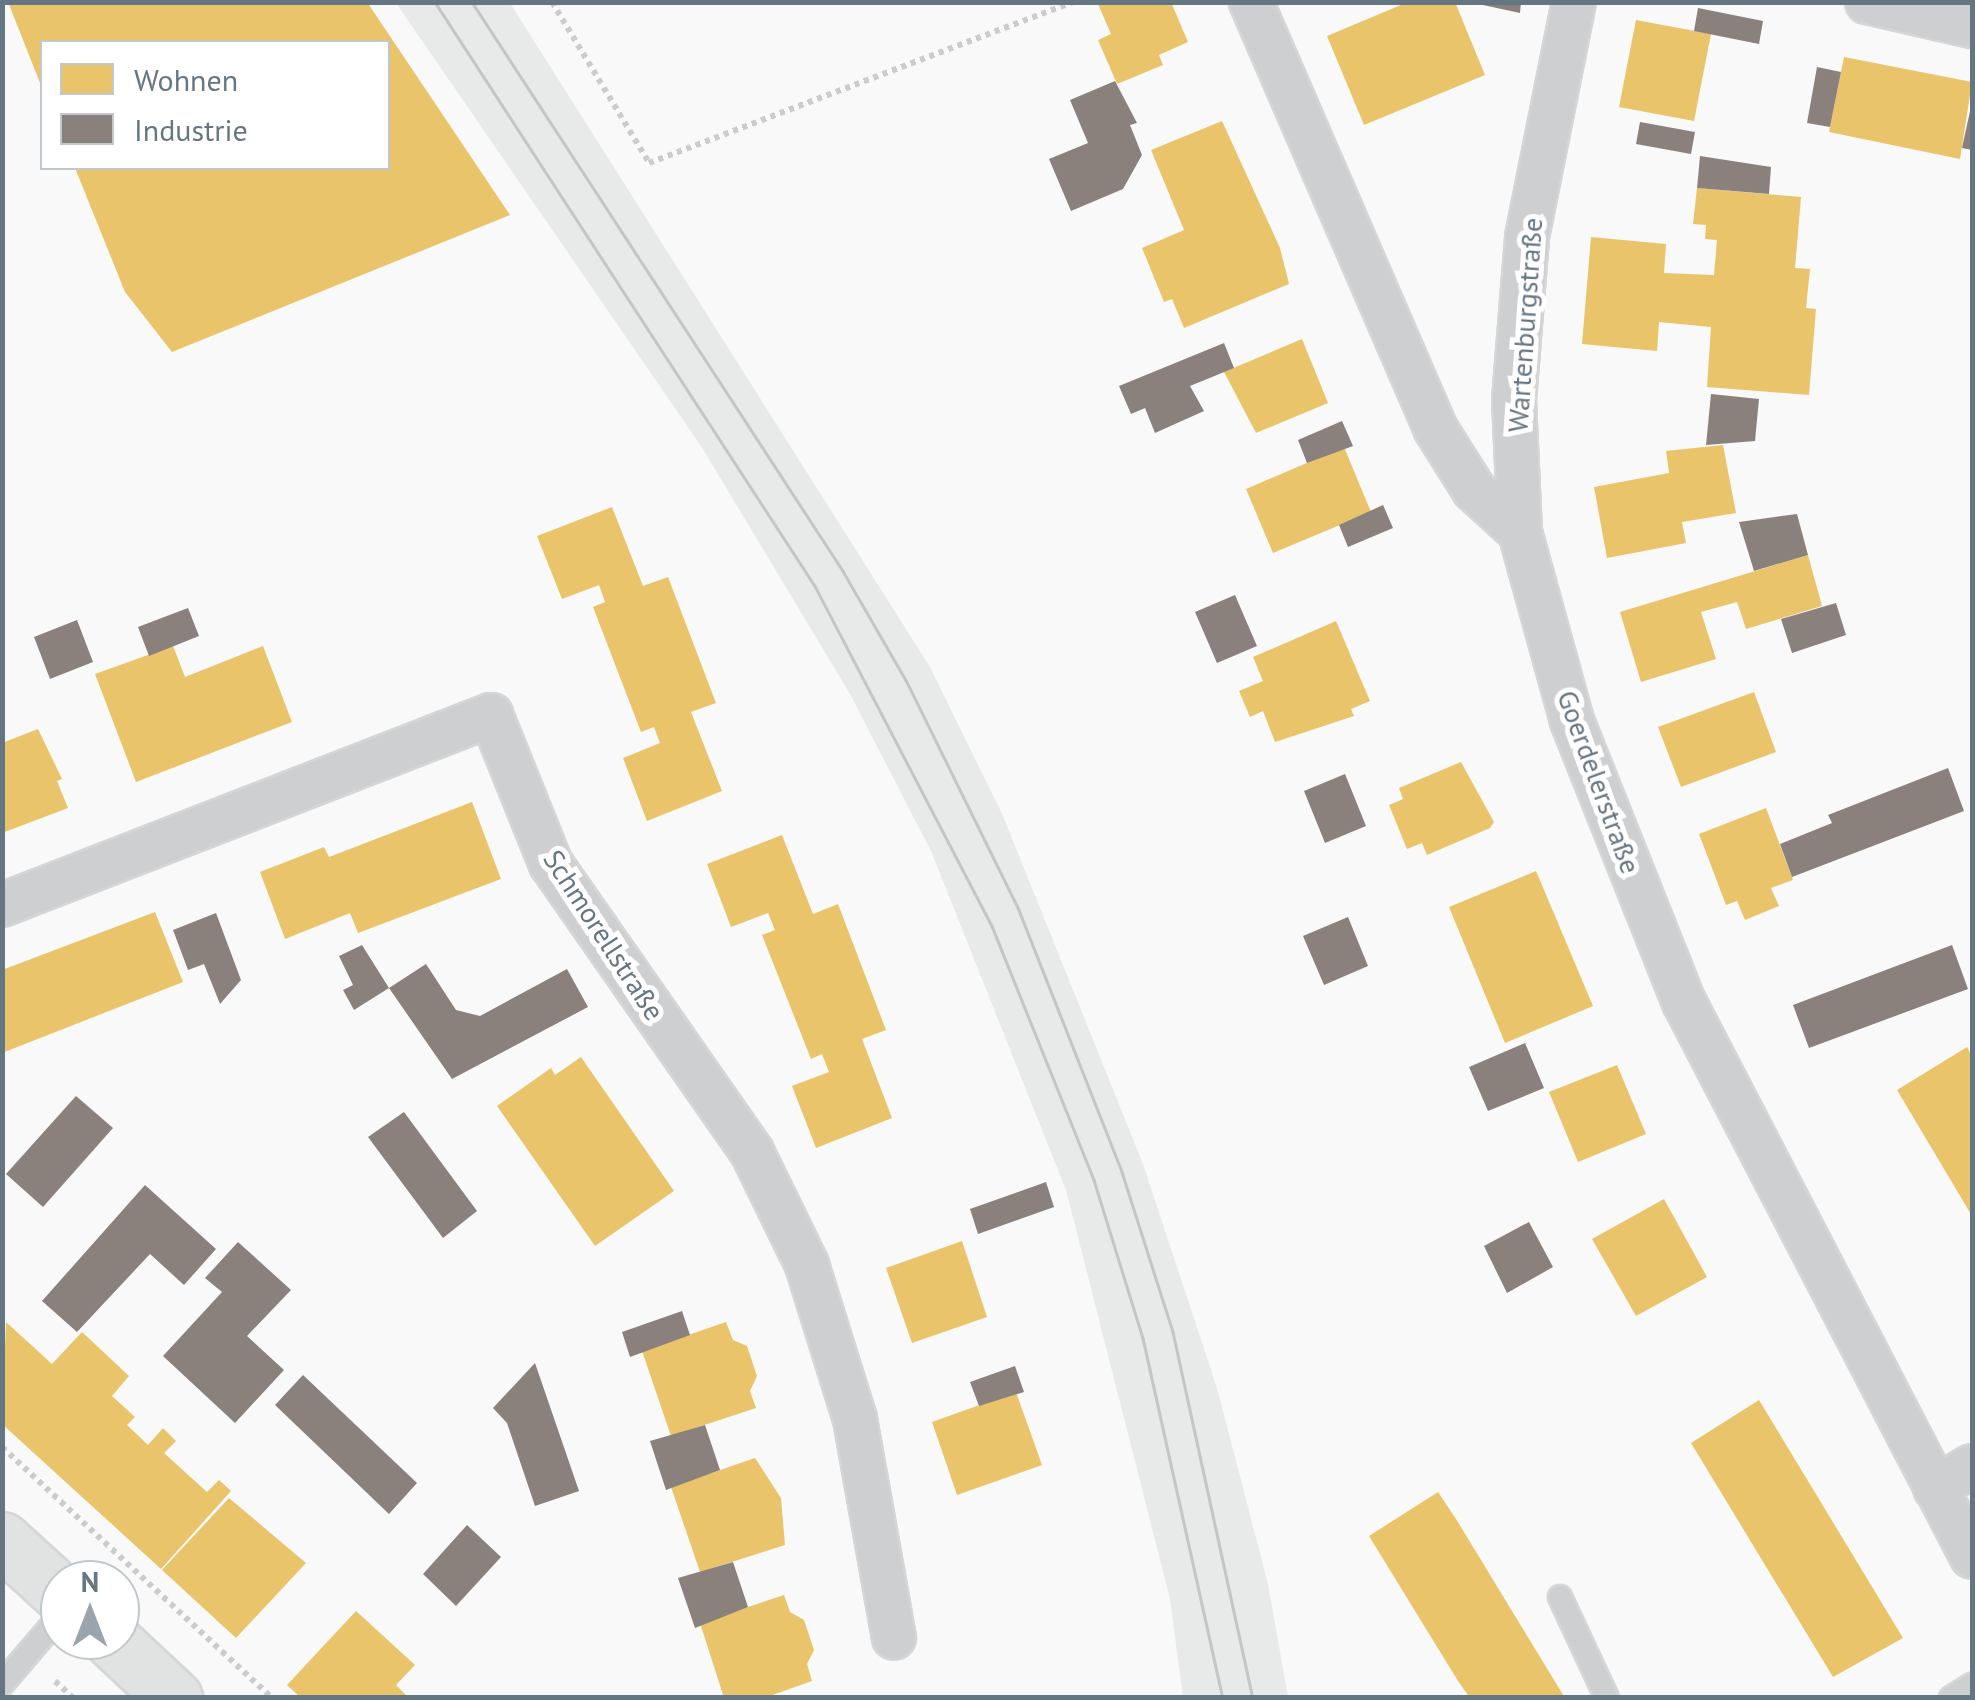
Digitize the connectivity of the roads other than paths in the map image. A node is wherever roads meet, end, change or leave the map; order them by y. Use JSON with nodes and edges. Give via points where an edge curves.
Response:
{"nodes":[{"id":1,"x":1251,"y":2,"type":"edge"},
{"id":2,"x":1574,"y":2,"type":"edge"},
{"id":3,"x":1867,"y":2,"type":"edge"},
{"id":4,"x":1972,"y":26,"type":"edge"},
{"id":5,"x":1520,"y":532,"type":"junction"},
{"id":6,"x":2,"y":906,"type":"edge"},
{"id":7,"x":1972,"y":1466,"type":"edge"},
{"id":8,"x":1935,"y":1488,"type":"junction"},
{"id":9,"x":4,"y":1543,"type":"edge"},
{"id":10,"x":1972,"y":1557,"type":"edge"},
{"id":11,"x":40,"y":1574,"type":"edge"},
{"id":12,"x":1560,"y":1597,"type":"dead end"},
{"id":13,"x":894,"y":1638,"type":"dead end"},
{"id":14,"x":40,"y":1639,"type":"edge"},
{"id":15,"x":133,"y":1660,"type":"edge"},
{"id":16,"x":2,"y":1684,"type":"edge"},
{"id":17,"x":1972,"y":1686,"type":"edge"},
{"id":18,"x":174,"y":1698,"type":"edge"},
{"id":19,"x":1607,"y":1698,"type":"edge"},
{"id":20,"x":1951,"y":1698,"type":"edge"}],
"edges":[{"from":1,"to":5,"type":"street","via":[[1435,428],[1474,490]]},
{"from":2,"to":5,"type":"street","name":"Wartenburgstraße","via":[[1527,238],[1514,400]]},
{"from":3,"to":4,"type":"street"},
{"from":5,"to":8,"type":"street","name":"Goerdelerstraße","via":[[1572,721],[1684,1002]]},
{"from":6,"to":13,"type":"street","name":"Schmorellstraße","via":[[491,715],[551,864],[752,1152],[807,1265],[854,1419]]},
{"from":7,"to":8,"type":"street"},
{"from":8,"to":10,"type":"street","name":"Goerdelerstraße"},
{"from":9,"to":11,"type":"main road"},
{"from":12,"to":19,"type":"lane"},
{"from":14,"to":16,"type":"lane"},
{"from":15,"to":18,"type":"main road"},
{"from":17,"to":20,"type":"lane"}]}
